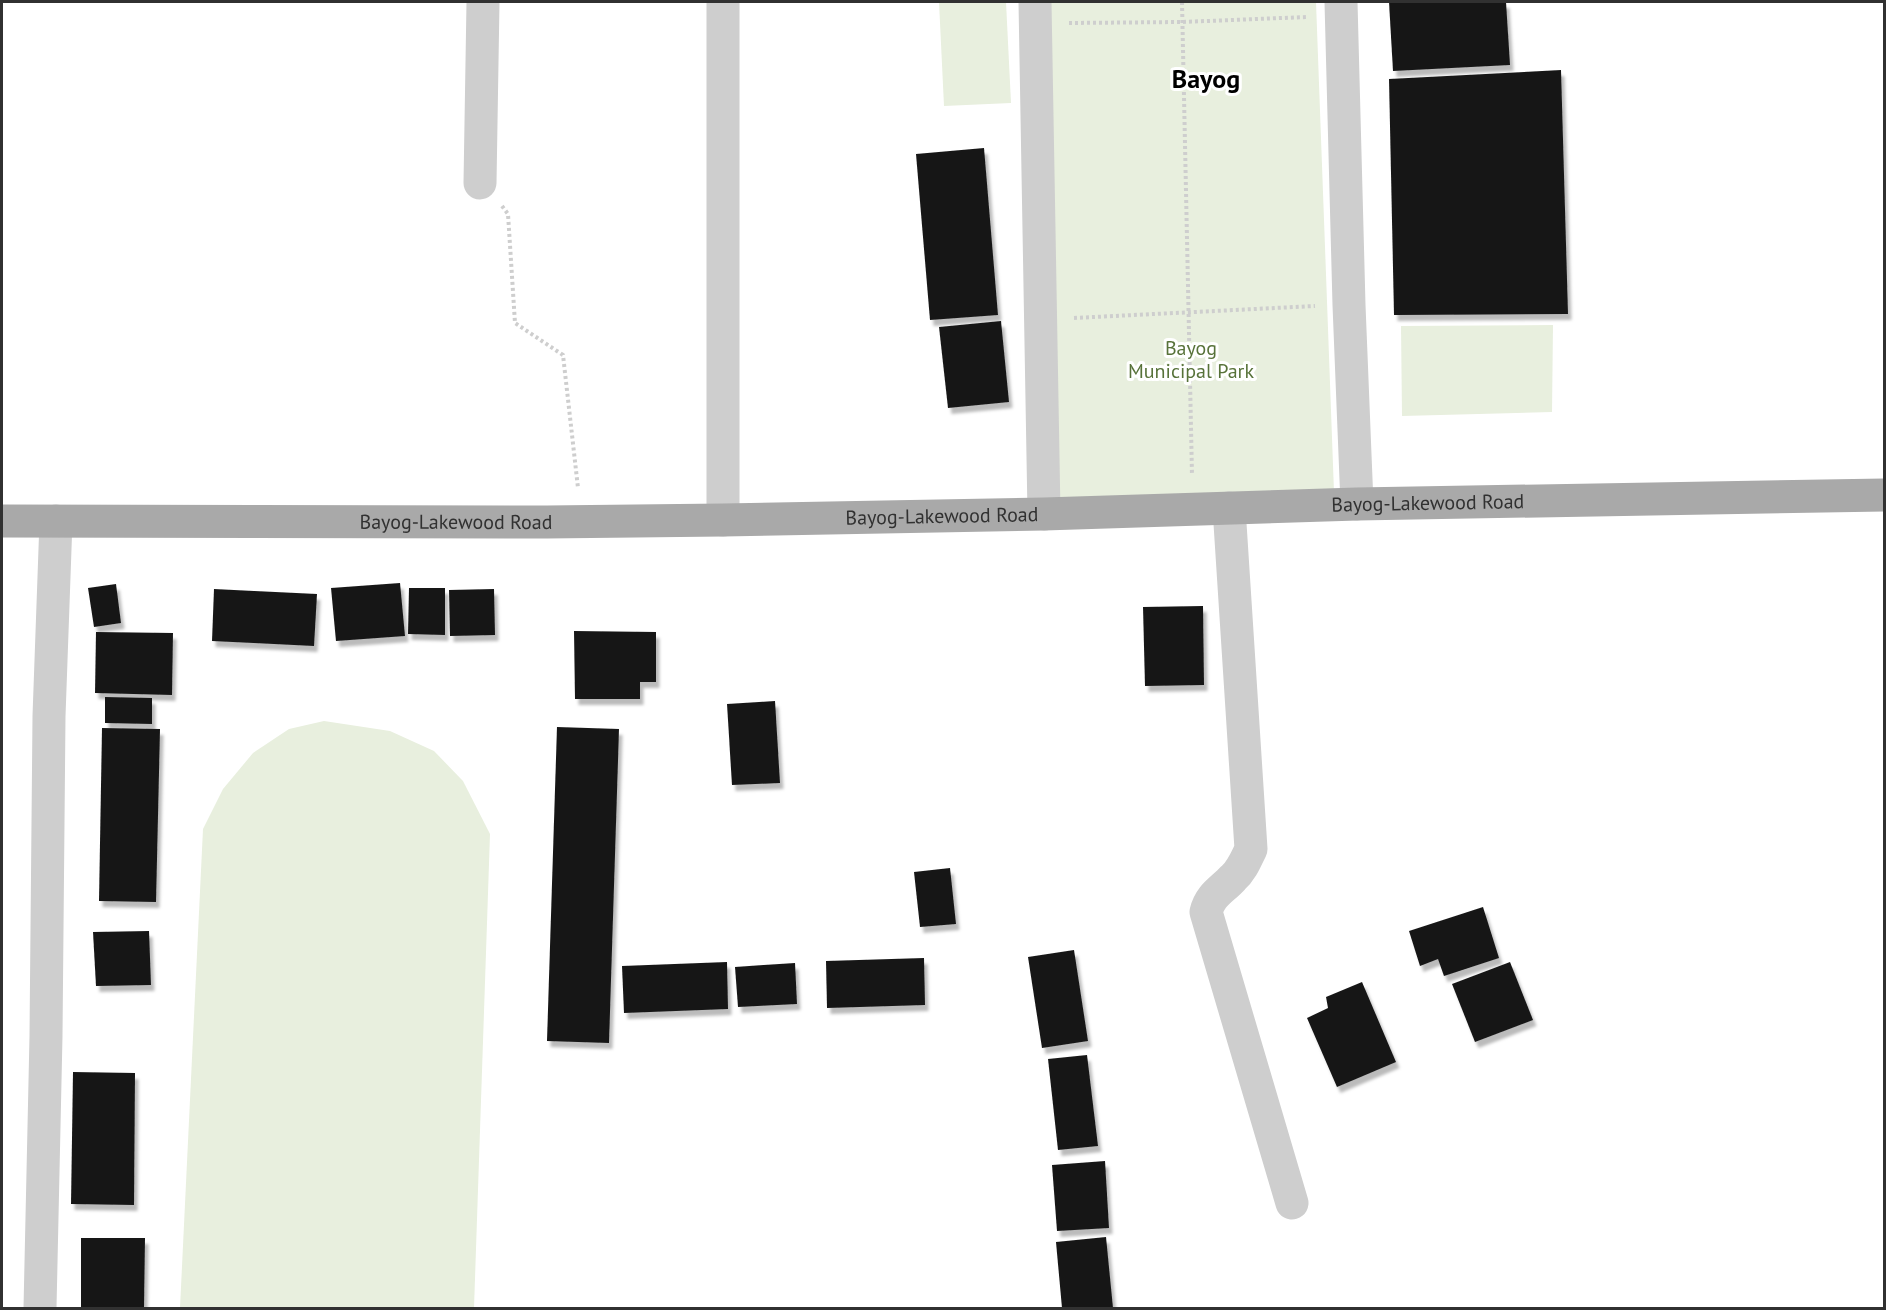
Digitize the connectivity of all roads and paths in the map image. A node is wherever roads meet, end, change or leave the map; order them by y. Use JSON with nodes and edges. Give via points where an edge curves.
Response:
{"nodes":[{"id":1,"x":483,"y":2,"type":"edge"},
{"id":2,"x":723,"y":2,"type":"edge"},
{"id":3,"x":1182,"y":2,"type":"edge"},
{"id":4,"x":1342,"y":9,"type":"edge"},
{"id":5,"x":1035,"y":13,"type":"edge"},
{"id":6,"x":1182,"y":22,"type":"junction"},
{"id":7,"x":480,"y":183,"type":"joint"},
{"id":8,"x":1349,"y":304,"type":"junction"},
{"id":9,"x":1188,"y":312,"type":"junction"},
{"id":10,"x":1041,"y":320,"type":"junction"},
{"id":11,"x":1884,"y":495,"type":"edge"},
{"id":12,"x":1357,"y":504,"type":"junction"},
{"id":13,"x":1229,"y":508,"type":"junction"},
{"id":14,"x":1193,"y":509,"type":"junction"},
{"id":15,"x":1044,"y":514,"type":"junction"},
{"id":16,"x":723,"y":520,"type":"junction"},
{"id":17,"x":2,"y":521,"type":"edge"},
{"id":18,"x":56,"y":522,"type":"junction"},
{"id":19,"x":582,"y":522,"type":"junction"},
{"id":20,"x":1292,"y":1203,"type":"dead end"},
{"id":21,"x":40,"y":1308,"type":"edge"}],
"edges":[{"from":1,"to":7,"type":"street"},
{"from":2,"to":16,"type":"street"},
{"from":3,"to":6,"type":"path"},
{"from":4,"to":6,"type":"path"},
{"from":4,"to":8,"type":"street"},
{"from":5,"to":6,"type":"path"},
{"from":5,"to":10,"type":"street"},
{"from":6,"to":9,"type":"path"},
{"from":7,"to":19,"type":"path","via":[[508,214],[515,323],[563,355]]},
{"from":8,"to":9,"type":"path"},
{"from":8,"to":12,"type":"street"},
{"from":9,"to":10,"type":"path"},
{"from":9,"to":14,"type":"path"},
{"from":10,"to":15,"type":"street"},
{"from":11,"to":12,"type":"main road","name":"Bayog-Lakewood Road"},
{"from":12,"to":13,"type":"main road","name":"Bayog-Lakewood Road"},
{"from":13,"to":14,"type":"main road","name":"Bayog-Lakewood Road"},
{"from":13,"to":20,"type":"street","via":[[1251,849],[1235,877],[1208,902],[1206,912]]},
{"from":14,"to":15,"type":"main road","name":"Bayog-Lakewood Road"},
{"from":15,"to":16,"type":"main road","name":"Bayog-Lakewood Road"},
{"from":16,"to":19,"type":"main road","name":"Bayog-Lakewood Road"},
{"from":17,"to":18,"type":"main road","name":"Bayog-Lakewood Road"},
{"from":18,"to":19,"type":"main road","name":"Bayog-Lakewood Road"},
{"from":18,"to":21,"type":"street","via":[[49,716]]}]}
